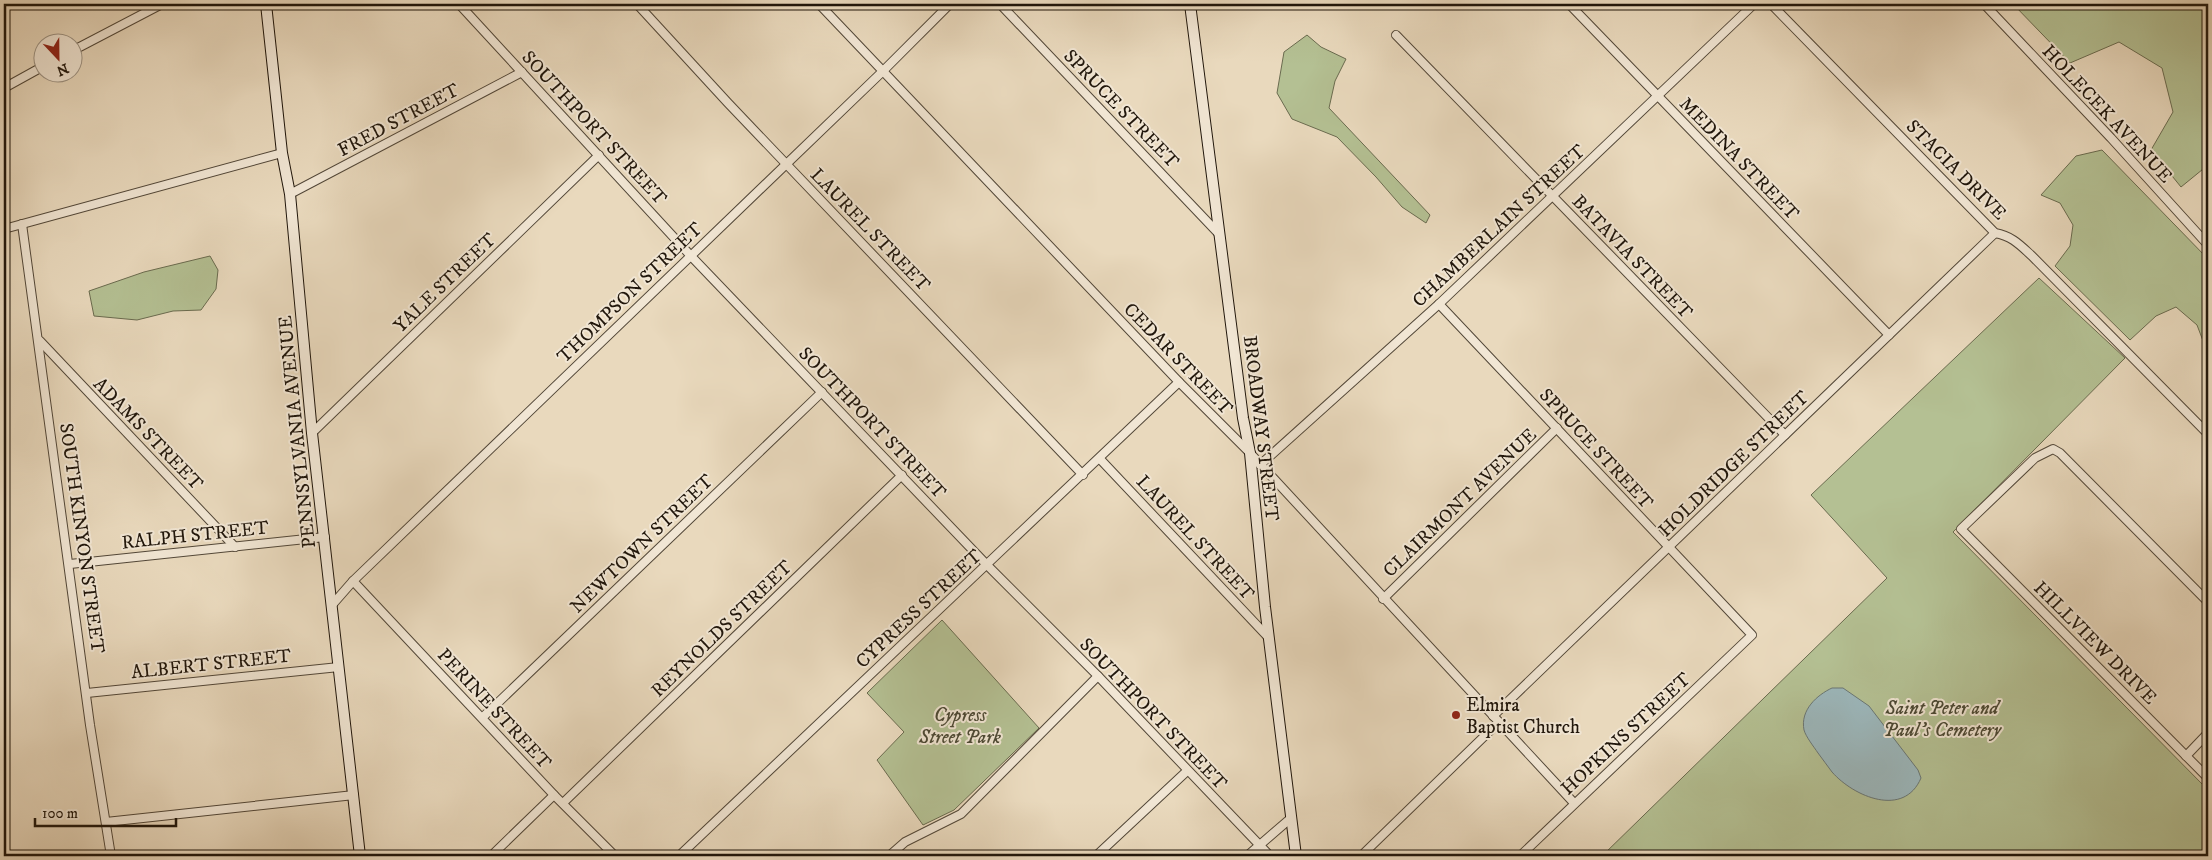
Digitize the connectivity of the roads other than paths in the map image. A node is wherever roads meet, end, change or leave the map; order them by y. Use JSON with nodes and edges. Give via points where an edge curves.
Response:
{"nodes":[{"id":1,"x":162,"y":4,"type":"edge"},
{"id":2,"x":266,"y":4,"type":"edge"},
{"id":3,"x":459,"y":4,"type":"edge"},
{"id":4,"x":637,"y":4,"type":"edge"},
{"id":5,"x":819,"y":4,"type":"edge"},
{"id":6,"x":950,"y":4,"type":"edge"},
{"id":7,"x":1000,"y":4,"type":"edge"},
{"id":8,"x":1190,"y":4,"type":"edge"},
{"id":9,"x":1569,"y":4,"type":"edge"},
{"id":10,"x":1754,"y":4,"type":"edge"},
{"id":11,"x":1771,"y":4,"type":"edge"},
{"id":12,"x":1984,"y":4,"type":"edge"},
{"id":13,"x":1396,"y":36,"type":"dead end"},
{"id":14,"x":82,"y":46,"type":"edge"},
{"id":15,"x":522,"y":72,"type":"junction"},
{"id":16,"x":882,"y":72,"type":"junction"},
{"id":17,"x":32,"y":73,"type":"edge"},
{"id":18,"x":4,"y":88,"type":"edge"},
{"id":19,"x":1658,"y":96,"type":"junction"},
{"id":20,"x":282,"y":153,"type":"junction"},
{"id":21,"x":599,"y":155,"type":"junction"},
{"id":22,"x":787,"y":164,"type":"junction"},
{"id":23,"x":290,"y":194,"type":"junction"},
{"id":24,"x":1553,"y":198,"type":"junction"},
{"id":25,"x":22,"y":224,"type":"junction"},
{"id":26,"x":4,"y":229,"type":"edge"},
{"id":27,"x":1995,"y":233,"type":"junction"},
{"id":28,"x":1219,"y":234,"type":"junction"},
{"id":29,"x":2208,"y":245,"type":"edge"},
{"id":30,"x":690,"y":255,"type":"junction"},
{"id":31,"x":1439,"y":304,"type":"junction"},
{"id":32,"x":1889,"y":335,"type":"junction"},
{"id":33,"x":40,"y":341,"type":"junction"},
{"id":34,"x":1179,"y":382,"type":"junction"},
{"id":35,"x":822,"y":392,"type":"junction"},
{"id":36,"x":1557,"y":428,"type":"junction"},
{"id":37,"x":312,"y":433,"type":"junction"},
{"id":38,"x":2208,"y":434,"type":"edge"},
{"id":39,"x":1785,"y":435,"type":"junction"},
{"id":40,"x":1250,"y":453,"type":"junction"},
{"id":41,"x":1100,"y":459,"type":"junction"},
{"id":42,"x":1260,"y":465,"type":"junction"},
{"id":43,"x":902,"y":475,"type":"junction"},
{"id":44,"x":1083,"y":475,"type":"junction"},
{"id":45,"x":325,"y":537,"type":"junction"},
{"id":46,"x":235,"y":547,"type":"junction"},
{"id":47,"x":1668,"y":548,"type":"junction"},
{"id":48,"x":70,"y":564,"type":"junction"},
{"id":49,"x":987,"y":564,"type":"junction"},
{"id":50,"x":353,"y":581,"type":"junction"},
{"id":51,"x":1383,"y":599,"type":"junction"},
{"id":52,"x":2208,"y":602,"type":"edge"},
{"id":53,"x":332,"y":605,"type":"junction"},
{"id":54,"x":1752,"y":635,"type":"joint"},
{"id":55,"x":1269,"y":638,"type":"junction"},
{"id":56,"x":338,"y":667,"type":"junction"},
{"id":57,"x":1098,"y":676,"type":"junction"},
{"id":58,"x":87,"y":692,"type":"junction"},
{"id":59,"x":1492,"y":716,"type":"junction"},
{"id":60,"x":482,"y":717,"type":"junction"},
{"id":61,"x":1499,"y":722,"type":"junction"},
{"id":62,"x":2208,"y":733,"type":"edge"},
{"id":63,"x":2186,"y":756,"type":"junction"},
{"id":64,"x":1187,"y":771,"type":"junction"},
{"id":65,"x":2208,"y":778,"type":"edge"},
{"id":66,"x":354,"y":795,"type":"junction"},
{"id":67,"x":554,"y":795,"type":"junction"},
{"id":68,"x":562,"y":803,"type":"junction"},
{"id":69,"x":1574,"y":803,"type":"junction"},
{"id":70,"x":1291,"y":818,"type":"junction"},
{"id":71,"x":106,"y":822,"type":"junction"},
{"id":72,"x":1259,"y":845,"type":"junction"},
{"id":73,"x":111,"y":856,"type":"edge"},
{"id":74,"x":360,"y":856,"type":"edge"},
{"id":75,"x":491,"y":856,"type":"edge"},
{"id":76,"x":615,"y":856,"type":"edge"},
{"id":77,"x":679,"y":856,"type":"edge"},
{"id":78,"x":889,"y":856,"type":"edge"},
{"id":79,"x":1096,"y":856,"type":"edge"},
{"id":80,"x":1247,"y":856,"type":"edge"},
{"id":81,"x":1270,"y":856,"type":"edge"},
{"id":82,"x":1296,"y":856,"type":"edge"},
{"id":83,"x":1361,"y":856,"type":"edge"},
{"id":84,"x":1520,"y":856,"type":"edge"}],
"edges":[{"from":1,"to":14,"type":"street"},
{"from":2,"to":20,"type":"main road","name":"PENNSYLVANIA AVENUE"},
{"from":3,"to":15,"type":"street","name":"SOUTHPORT STREET"},
{"from":4,"to":22,"type":"street","name":"LAUREL STREET"},
{"from":5,"to":16,"type":"street","name":"CEDAR STREET"},
{"from":6,"to":16,"type":"street","name":"THOMPSON STREET"},
{"from":7,"to":28,"type":"street","name":"SPRUCE STREET"},
{"from":8,"to":28,"type":"main road","name":"BROADWAY STREET"},
{"from":9,"to":19,"type":"street","name":"MEDINA STREET"},
{"from":10,"to":19,"type":"street","name":"CHAMBERLAIN STREET"},
{"from":11,"to":27,"type":"street","name":"STACIA DRIVE"},
{"from":12,"to":29,"type":"street","name":"HOLECEK AVENUE"},
{"from":13,"to":24,"type":"street","name":"BATAVIA STREET"},
{"from":15,"to":21,"type":"street","name":"SOUTHPORT STREET"},
{"from":15,"to":23,"type":"street","name":"FRED STREET"},
{"from":16,"to":22,"type":"street","name":"THOMPSON STREET"},
{"from":16,"to":34,"type":"street","name":"CEDAR STREET"},
{"from":17,"to":18,"type":"street"},
{"from":19,"to":24,"type":"street","name":"CHAMBERLAIN STREET"},
{"from":19,"to":32,"type":"street","name":"MEDINA STREET"},
{"from":20,"to":23,"type":"main road","name":"PENNSYLVANIA AVENUE"},
{"from":20,"to":25,"type":"street"},
{"from":21,"to":30,"type":"street","name":"SOUTHPORT STREET"},
{"from":21,"to":37,"type":"street","name":"YALE STREET"},
{"from":22,"to":30,"type":"street","name":"THOMPSON STREET"},
{"from":22,"to":44,"type":"street","name":"LAUREL STREET"},
{"from":23,"to":37,"type":"main road","name":"PENNSYLVANIA AVENUE"},
{"from":24,"to":31,"type":"street","name":"CHAMBERLAIN STREET"},
{"from":24,"to":39,"type":"street","name":"BATAVIA STREET"},
{"from":25,"to":26,"type":"street"},
{"from":25,"to":33,"type":"street","name":"SOUTH KINYON STREET"},
{"from":27,"to":32,"type":"street","name":"HOLDRIDGE STREET"},
{"from":27,"to":38,"type":"street","name":"STACIA DRIVE","via":[[2007,235],[2032,256]]},
{"from":28,"to":40,"type":"main road","name":"BROADWAY STREET"},
{"from":30,"to":35,"type":"street","name":"SOUTHPORT STREET"},
{"from":30,"to":50,"type":"street","name":"THOMPSON STREET"},
{"from":31,"to":36,"type":"street","name":"SPRUCE STREET"},
{"from":31,"to":42,"type":"street","name":"CHAMBERLAIN STREET"},
{"from":32,"to":39,"type":"street","name":"HOLDRIDGE STREET"},
{"from":33,"to":46,"type":"street","name":"ADAMS STREET"},
{"from":33,"to":48,"type":"street","name":"SOUTH KINYON STREET"},
{"from":34,"to":40,"type":"street","name":"CEDAR STREET"},
{"from":34,"to":41,"type":"street","name":"CYPRESS STREET"},
{"from":35,"to":43,"type":"street","name":"SOUTHPORT STREET"},
{"from":35,"to":60,"type":"street","name":"NEWTOWN STREET"},
{"from":36,"to":47,"type":"street","name":"SPRUCE STREET"},
{"from":36,"to":51,"type":"street","name":"CLAIRMONT AVENUE"},
{"from":37,"to":45,"type":"main road","name":"PENNSYLVANIA AVENUE"},
{"from":39,"to":47,"type":"street","name":"HOLDRIDGE STREET"},
{"from":40,"to":42,"type":"street","name":"CEDAR STREET"},
{"from":40,"to":55,"type":"main road","name":"BROADWAY STREET"},
{"from":41,"to":44,"type":"street","name":"CYPRESS STREET"},
{"from":41,"to":55,"type":"street","name":"LAUREL STREET"},
{"from":42,"to":51,"type":"street","name":"CEDAR STREET"},
{"from":43,"to":49,"type":"street","name":"SOUTHPORT STREET"},
{"from":43,"to":68,"type":"street","name":"REYNOLDS STREET"},
{"from":44,"to":49,"type":"street","name":"CYPRESS STREET"},
{"from":45,"to":46,"type":"street","name":"RALPH STREET"},
{"from":45,"to":53,"type":"main road","name":"PENNSYLVANIA AVENUE"},
{"from":46,"to":48,"type":"street","name":"RALPH STREET"},
{"from":47,"to":54,"type":"street","name":"SPRUCE STREET"},
{"from":47,"to":59,"type":"street","name":"HOLDRIDGE STREET"},
{"from":48,"to":58,"type":"street","name":"SOUTH KINYON STREET"},
{"from":49,"to":57,"type":"street","name":"SOUTHPORT STREET"},
{"from":49,"to":77,"type":"street","name":"CYPRESS STREET"},
{"from":50,"to":53,"type":"street","name":"THOMPSON STREET"},
{"from":50,"to":60,"type":"street","name":"PERINE STREET"},
{"from":51,"to":59,"type":"street","name":"CEDAR STREET"},
{"from":52,"to":63,"type":"street","name":"HILLVIEW DRIVE","via":[[2053,449],[2035,458],[1961,530]]},
{"from":53,"to":56,"type":"main road","name":"PENNSYLVANIA AVENUE"},
{"from":54,"to":69,"type":"street","name":"HOPKINS STREET"},
{"from":55,"to":70,"type":"main road","name":"BROADWAY STREET"},
{"from":56,"to":58,"type":"street","name":"ALBERT STREET"},
{"from":56,"to":66,"type":"main road","name":"PENNSYLVANIA AVENUE"},
{"from":57,"to":64,"type":"street","name":"SOUTHPORT STREET"},
{"from":57,"to":78,"type":"street","via":[[961,814],[905,842]]},
{"from":58,"to":71,"type":"street","name":"SOUTH KINYON STREET"},
{"from":59,"to":61,"type":"street","name":"CEDAR STREET"},
{"from":60,"to":67,"type":"street","name":"PERINE STREET"},
{"from":61,"to":69,"type":"street","name":"CEDAR STREET"},
{"from":61,"to":83,"type":"street"},
{"from":62,"to":63,"type":"street"},
{"from":63,"to":65,"type":"street","name":"HILLVIEW DRIVE"},
{"from":64,"to":72,"type":"street","name":"SOUTHPORT STREET"},
{"from":64,"to":79,"type":"street"},
{"from":66,"to":71,"type":"street"},
{"from":66,"to":74,"type":"main road","name":"PENNSYLVANIA AVENUE"},
{"from":67,"to":68,"type":"street","name":"PERINE STREET"},
{"from":67,"to":75,"type":"street"},
{"from":68,"to":76,"type":"street","name":"PERINE STREET"},
{"from":69,"to":84,"type":"street","name":"HOPKINS STREET"},
{"from":70,"to":72,"type":"street"},
{"from":70,"to":82,"type":"main road","name":"BROADWAY STREET"},
{"from":71,"to":73,"type":"street","name":"SOUTH KINYON STREET"},
{"from":72,"to":80,"type":"street"},
{"from":72,"to":81,"type":"street","name":"SOUTHPORT STREET"}]}
